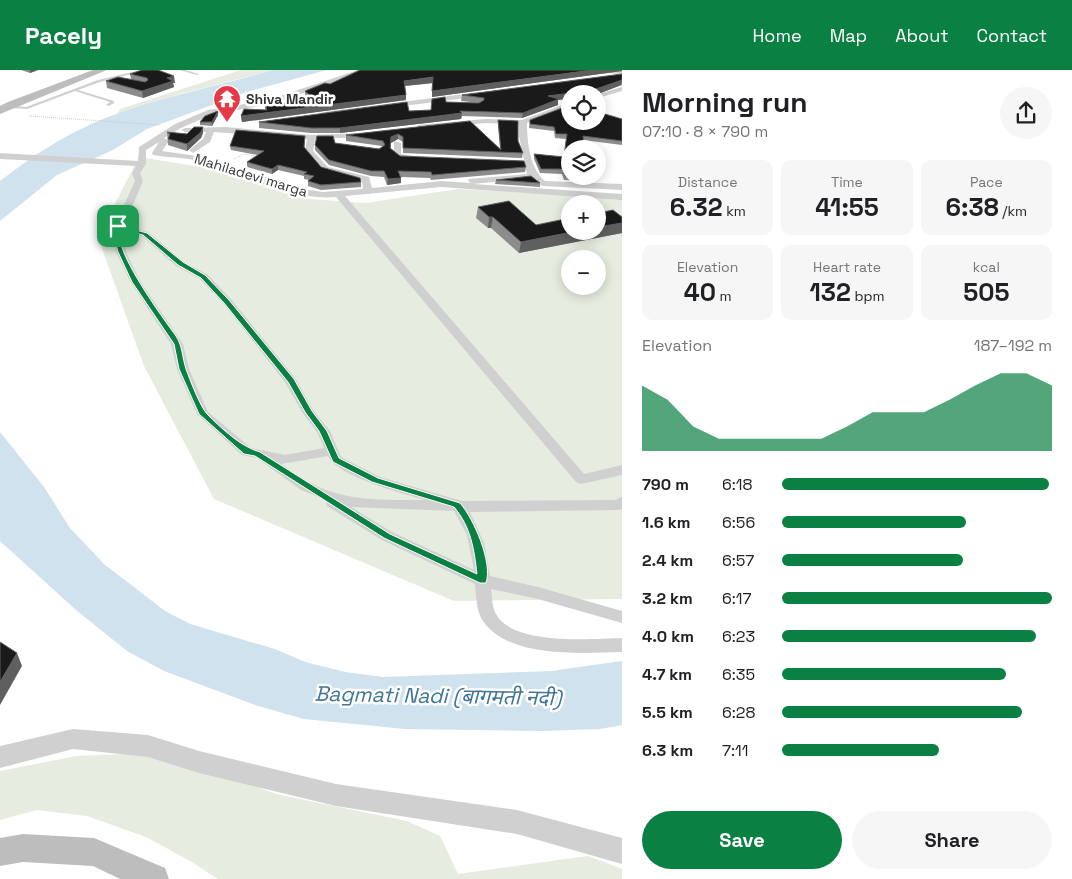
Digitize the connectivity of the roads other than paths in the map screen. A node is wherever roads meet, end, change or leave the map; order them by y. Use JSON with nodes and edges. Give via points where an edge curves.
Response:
{"nodes":[{"id":1,"x":146,"y":70,"type":"edge"},
{"id":2,"x":181,"y":70,"type":"edge"},
{"id":3,"x":365,"y":70,"type":"edge"},
{"id":4,"x":591,"y":70,"type":"edge"},
{"id":5,"x":595,"y":73,"type":"edge"},
{"id":6,"x":197,"y":74,"type":"dead end"},
{"id":7,"x":622,"y":74,"type":"edge"},
{"id":8,"x":106,"y":75,"type":"edge"},
{"id":9,"x":118,"y":81,"type":"edge"},
{"id":10,"x":75,"y":84,"type":"junction"},
{"id":11,"x":88,"y":85,"type":"junction"},
{"id":12,"x":622,"y":90,"type":"edge"},
{"id":13,"x":490,"y":93,"type":"edge"},
{"id":14,"x":606,"y":94,"type":"edge"},
{"id":15,"x":445,"y":98,"type":"junction"},
{"id":16,"x":108,"y":105,"type":"dead end"},
{"id":17,"x":463,"y":105,"type":"edge"},
{"id":18,"x":561,"y":108,"type":"edge"},
{"id":19,"x":0,"y":110,"type":"edge"},
{"id":20,"x":311,"y":115,"type":"edge"},
{"id":21,"x":258,"y":122,"type":"edge"},
{"id":22,"x":524,"y":122,"type":"junction"},
{"id":23,"x":176,"y":128,"type":"junction"},
{"id":24,"x":414,"y":128,"type":"edge"},
{"id":25,"x":226,"y":129,"type":"junction"},
{"id":26,"x":212,"y":130,"type":"junction"},
{"id":27,"x":374,"y":134,"type":"edge"},
{"id":28,"x":311,"y":137,"type":"junction"},
{"id":29,"x":158,"y":139,"type":"junction"},
{"id":30,"x":397,"y":143,"type":"dead end"},
{"id":31,"x":193,"y":150,"type":"dead end"},
{"id":32,"x":0,"y":156,"type":"edge"},
{"id":33,"x":425,"y":158,"type":"edge"},
{"id":34,"x":142,"y":164,"type":"junction"},
{"id":35,"x":532,"y":175,"type":"junction"},
{"id":36,"x":441,"y":184,"type":"junction"},
{"id":37,"x":622,"y":187,"type":"edge"},
{"id":38,"x":368,"y":190,"type":"junction"},
{"id":39,"x":339,"y":195,"type":"junction"},
{"id":40,"x":622,"y":197,"type":"edge"},
{"id":41,"x":118,"y":226,"type":"junction"},
{"id":42,"x":331,"y":451,"type":"junction"},
{"id":43,"x":257,"y":454,"type":"junction"},
{"id":44,"x":622,"y":470,"type":"edge"},
{"id":45,"x":306,"y":487,"type":"junction"},
{"id":46,"x":622,"y":502,"type":"edge"},
{"id":47,"x":457,"y":505,"type":"junction"},
{"id":48,"x":483,"y":581,"type":"junction"},
{"id":49,"x":622,"y":617,"type":"edge"},
{"id":50,"x":622,"y":645,"type":"edge"},
{"id":51,"x":0,"y":758,"type":"edge"},
{"id":52,"x":622,"y":850,"type":"edge"},
{"id":53,"x":0,"y":852,"type":"edge"},
{"id":54,"x":154,"y":879,"type":"edge"}],
"edges":[{"from":1,"to":8,"type":"lane"},
{"from":2,"to":6,"type":"lane"},
{"from":3,"to":23,"type":"street","via":[[269,102],[210,112]]},
{"from":4,"to":5,"type":"street"},
{"from":5,"to":7,"type":"street"},
{"from":8,"to":9,"type":"lane"},
{"from":8,"to":10,"type":"main road"},
{"from":8,"to":11,"type":"lane"},
{"from":10,"to":11,"type":"lane"},
{"from":10,"to":11,"type":"lane"},
{"from":10,"to":16,"type":"lane","via":[[113,102]]},
{"from":10,"to":19,"type":"main road"},
{"from":12,"to":14,"type":"street"},
{"from":13,"to":15,"type":"street"},
{"from":15,"to":17,"type":"street","via":[[448,104]]},
{"from":15,"to":20,"type":"street"},
{"from":18,"to":22,"type":"street"},
{"from":21,"to":25,"type":"street"},
{"from":22,"to":24,"type":"street","via":[[485,121]]},
{"from":22,"to":35,"type":"street","via":[[525,163]]},
{"from":23,"to":26,"type":"street"},
{"from":23,"to":29,"type":"street"},
{"from":25,"to":26,"type":"street"},
{"from":25,"to":28,"type":"street"},
{"from":26,"to":31,"type":"street","via":[[207,140]]},
{"from":27,"to":28,"type":"street","via":[[340,141]]},
{"from":28,"to":38,"type":"street","via":[[309,151],[322,167],[366,179]]},
{"from":29,"to":34,"type":"street","via":[[142,149]]},
{"from":29,"to":39,"type":"street","name":"Mahiladevi marga","via":[[165,141],[156,153],[181,155],[223,166],[302,192]]},
{"from":30,"to":33,"type":"street","via":[[397,156]]},
{"from":32,"to":34,"type":"street"},
{"from":34,"to":41,"type":"street","via":[[136,173],[139,181]]},
{"from":35,"to":36,"type":"street"},
{"from":35,"to":37,"type":"street","via":[[542,183]]},
{"from":36,"to":38,"type":"street","name":"Mahiladevi marga"},
{"from":36,"to":40,"type":"street"},
{"from":38,"to":39,"type":"street","name":"Mahiladevi marga"},
{"from":39,"to":44,"type":"street","via":[[582,478]]},
{"from":41,"to":42,"type":"street","via":[[145,234],[180,264],[209,282],[291,381],[323,431]]},
{"from":41,"to":43,"type":"street","via":[[116,233],[121,252],[135,282],[177,344],[182,369],[203,414],[247,452]]},
{"from":42,"to":43,"type":"street","via":[[285,460]]},
{"from":42,"to":47,"type":"street","via":[[336,460],[375,480]]},
{"from":43,"to":45,"type":"street"},
{"from":45,"to":47,"type":"street","via":[[359,504]]},
{"from":45,"to":48,"type":"street","via":[[387,536]]},
{"from":46,"to":47,"type":"street","via":[[618,505]]},
{"from":47,"to":48,"type":"street","via":[[477,539]]},
{"from":48,"to":49,"type":"street"},
{"from":48,"to":50,"type":"street","via":[[488,616],[509,635],[541,643]]},
{"from":51,"to":52,"type":"street","via":[[73,739],[148,746],[199,762],[336,795],[517,822]]},
{"from":53,"to":54,"type":"main road","via":[[23,848],[94,852]]}]}
